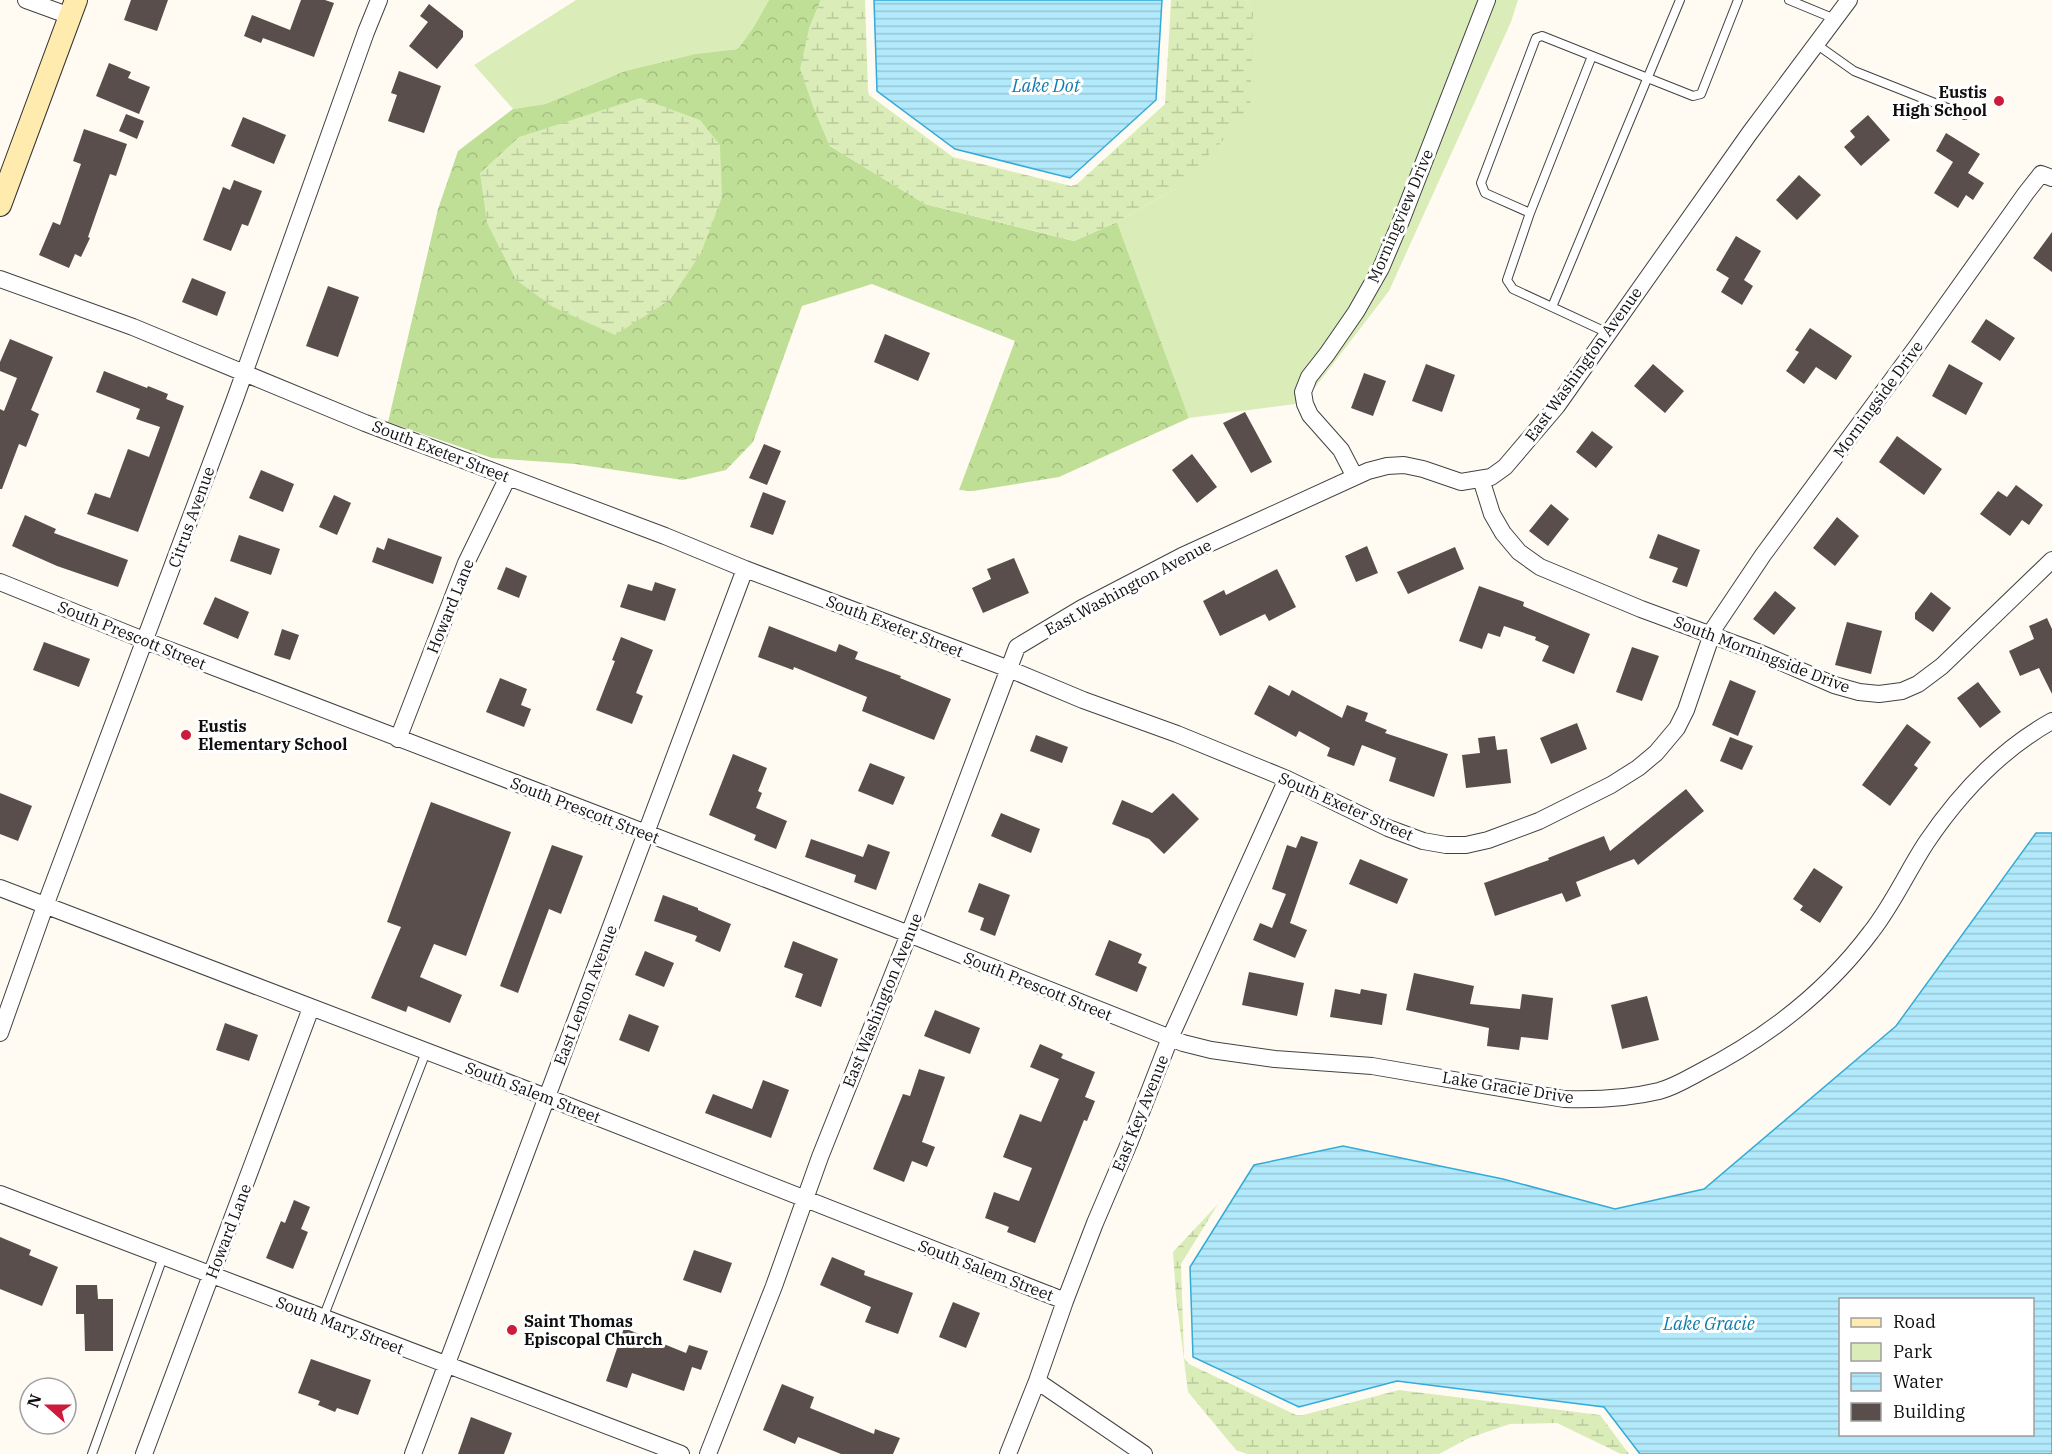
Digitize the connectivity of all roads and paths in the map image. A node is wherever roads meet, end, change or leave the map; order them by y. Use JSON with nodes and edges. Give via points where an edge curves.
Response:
{"nodes":[{"id":1,"x":26,"y":0,"type":"edge"},
{"id":2,"x":380,"y":0,"type":"edge"},
{"id":3,"x":1487,"y":0,"type":"edge"},
{"id":4,"x":1680,"y":0,"type":"edge"},
{"id":5,"x":1738,"y":0,"type":"edge"},
{"id":6,"x":1789,"y":0,"type":"edge"},
{"id":7,"x":1849,"y":0,"type":"edge"},
{"id":8,"x":73,"y":8,"type":"edge"},
{"id":9,"x":1835,"y":19,"type":"junction"},
{"id":10,"x":1816,"y":44,"type":"junction"},
{"id":11,"x":1592,"y":56,"type":"junction"},
{"id":12,"x":1647,"y":78,"type":"junction"},
{"id":13,"x":1965,"y":115,"type":"dead end"},
{"id":14,"x":2052,"y":178,"type":"edge"},
{"id":15,"x":0,"y":205,"type":"edge"},
{"id":16,"x":1530,"y":213,"type":"junction"},
{"id":17,"x":0,"y":279,"type":"edge"},
{"id":18,"x":1552,"y":307,"type":"junction"},
{"id":19,"x":1608,"y":333,"type":"junction"},
{"id":20,"x":244,"y":372,"type":"junction"},
{"id":21,"x":508,"y":477,"type":"junction"},
{"id":22,"x":1355,"y":477,"type":"junction"},
{"id":23,"x":1481,"y":478,"type":"junction"},
{"id":24,"x":2052,"y":560,"type":"edge"},
{"id":25,"x":745,"y":569,"type":"junction"},
{"id":26,"x":0,"y":582,"type":"edge"},
{"id":27,"x":1712,"y":634,"type":"junction"},
{"id":28,"x":146,"y":641,"type":"junction"},
{"id":29,"x":1008,"y":669,"type":"junction"},
{"id":30,"x":2052,"y":721,"type":"edge"},
{"id":31,"x":398,"y":739,"type":"junction"},
{"id":32,"x":1287,"y":779,"type":"junction"},
{"id":33,"x":646,"y":834,"type":"junction"},
{"id":34,"x":0,"y":888,"type":"edge"},
{"id":35,"x":45,"y":906,"type":"junction"},
{"id":36,"x":909,"y":934,"type":"junction"},
{"id":37,"x":311,"y":1008,"type":"junction"},
{"id":38,"x":0,"y":1033,"type":"edge"},
{"id":39,"x":1170,"y":1038,"type":"junction"},
{"id":40,"x":426,"y":1052,"type":"junction"},
{"id":41,"x":546,"y":1097,"type":"junction"},
{"id":42,"x":0,"y":1194,"type":"edge"},
{"id":43,"x":805,"y":1198,"type":"junction"},
{"id":44,"x":163,"y":1257,"type":"junction"},
{"id":45,"x":211,"y":1276,"type":"junction"},
{"id":46,"x":1065,"y":1301,"type":"junction"},
{"id":47,"x":323,"y":1319,"type":"junction"},
{"id":48,"x":446,"y":1364,"type":"junction"},
{"id":49,"x":1038,"y":1381,"type":"junction"},
{"id":50,"x":92,"y":1454,"type":"edge"},
{"id":51,"x":144,"y":1454,"type":"edge"},
{"id":52,"x":412,"y":1454,"type":"edge"},
{"id":53,"x":681,"y":1454,"type":"edge"},
{"id":54,"x":708,"y":1454,"type":"edge"},
{"id":55,"x":1008,"y":1454,"type":"edge"},
{"id":56,"x":1144,"y":1454,"type":"edge"}],
"edges":[{"from":1,"to":8,"type":"street"},
{"from":2,"to":20,"type":"street","name":"Citrus Avenue"},
{"from":3,"to":22,"type":"street","name":"Morningview Drive","via":[[1381,268],[1356,312],[1309,377],[1304,392],[1310,415],[1341,450]]},
{"from":4,"to":12,"type":"lane"},
{"from":5,"to":12,"type":"lane","via":[[1701,94],[1693,96]]},
{"from":6,"to":9,"type":"lane"},
{"from":7,"to":9,"type":"street","name":"East Washington Avenue"},
{"from":8,"to":15,"type":"main road"},
{"from":9,"to":10,"type":"street","name":"East Washington Avenue"},
{"from":10,"to":13,"type":"lane","via":[[1854,70]]},
{"from":10,"to":19,"type":"street","name":"East Washington Avenue"},
{"from":11,"to":12,"type":"lane"},
{"from":11,"to":16,"type":"lane"},
{"from":11,"to":16,"type":"lane","via":[[1542,36],[1536,38],[1481,183],[1485,193]]},
{"from":12,"to":18,"type":"lane"},
{"from":14,"to":27,"type":"street","name":"Morningside Drive","via":[[2042,174],[2026,193],[1763,555]]},
{"from":16,"to":18,"type":"lane","via":[[1507,280],[1513,289]]},
{"from":17,"to":20,"type":"street","name":"South Exeter Street"},
{"from":18,"to":19,"type":"lane"},
{"from":19,"to":23,"type":"street","name":"East Washington Avenue","via":[[1557,406],[1505,467],[1491,477]]},
{"from":20,"to":21,"type":"street","name":"South Exeter Street"},
{"from":20,"to":28,"type":"street","name":"Citrus Avenue"},
{"from":21,"to":25,"type":"street","name":"South Exeter Street"},
{"from":21,"to":31,"type":"street","name":"Howard Lane","via":[[466,563]]},
{"from":22,"to":23,"type":"street","name":"East Washington Avenue","via":[[1387,466],[1404,465],[1461,482]]},
{"from":22,"to":29,"type":"street","name":"East Washington Avenue","via":[[1182,556],[1082,608],[1017,647]]},
{"from":23,"to":27,"type":"street","name":"South Morningside Drive","via":[[1492,514],[1503,533],[1519,552],[1540,567]]},
{"from":24,"to":27,"type":"street","name":"South Morningside Drive","via":[[1942,666],[1902,691],[1879,694],[1834,685]]},
{"from":25,"to":29,"type":"street","name":"South Exeter Street"},
{"from":25,"to":33,"type":"street","name":"East Lemon Avenue"},
{"from":26,"to":28,"type":"street","name":"South Prescott Street"},
{"from":27,"to":32,"type":"street","name":"South Exeter Street","via":[[1686,710],[1656,753],[1611,785],[1539,821],[1488,840],[1466,845],[1423,841]]},
{"from":28,"to":31,"type":"street","name":"South Prescott Street"},
{"from":28,"to":35,"type":"street","name":"Citrus Avenue"},
{"from":29,"to":32,"type":"street","name":"South Exeter Street"},
{"from":29,"to":36,"type":"street","name":"East Washington Avenue"},
{"from":30,"to":39,"type":"street","name":"Lake Gracie Drive","via":[[1986,768],[1927,842],[1872,932],[1842,968],[1756,1040],[1668,1088],[1590,1100],[1564,1099],[1372,1066],[1211,1050]]},
{"from":31,"to":33,"type":"street","name":"South Prescott Street"},
{"from":32,"to":39,"type":"street","name":"East Key Avenue"},
{"from":33,"to":36,"type":"street","name":"South Prescott Street"},
{"from":33,"to":41,"type":"street","name":"East Lemon Avenue"},
{"from":34,"to":35,"type":"street","name":"South Salem Street"},
{"from":35,"to":37,"type":"street","name":"South Salem Street"},
{"from":35,"to":38,"type":"street","name":"Citrus Avenue"},
{"from":36,"to":39,"type":"street","name":"South Prescott Street"},
{"from":36,"to":43,"type":"street","name":"East Washington Avenue"},
{"from":37,"to":40,"type":"street","name":"South Salem Street"},
{"from":37,"to":45,"type":"street","name":"Howard Lane"},
{"from":39,"to":46,"type":"street","name":"East Key Avenue"},
{"from":40,"to":41,"type":"street","name":"South Salem Street"},
{"from":40,"to":47,"type":"lane"},
{"from":41,"to":43,"type":"street","name":"South Salem Street"},
{"from":41,"to":48,"type":"street","name":"East Lemon Avenue"},
{"from":42,"to":44,"type":"street","name":"South Mary Street"},
{"from":43,"to":46,"type":"street","name":"South Salem Street"},
{"from":43,"to":54,"type":"street","name":"East Washington Avenue"},
{"from":44,"to":45,"type":"street","name":"South Mary Street"},
{"from":44,"to":50,"type":"lane"},
{"from":45,"to":47,"type":"street","name":"South Mary Street"},
{"from":45,"to":51,"type":"street","name":"Howard Lane"},
{"from":46,"to":49,"type":"street","name":"East Key Avenue"},
{"from":47,"to":48,"type":"street","name":"South Mary Street"},
{"from":48,"to":52,"type":"street","name":"East Lemon Avenue"},
{"from":48,"to":53,"type":"street","name":"South Mary Street"},
{"from":49,"to":55,"type":"street","name":"East Key Avenue"},
{"from":49,"to":56,"type":"street"}]}
